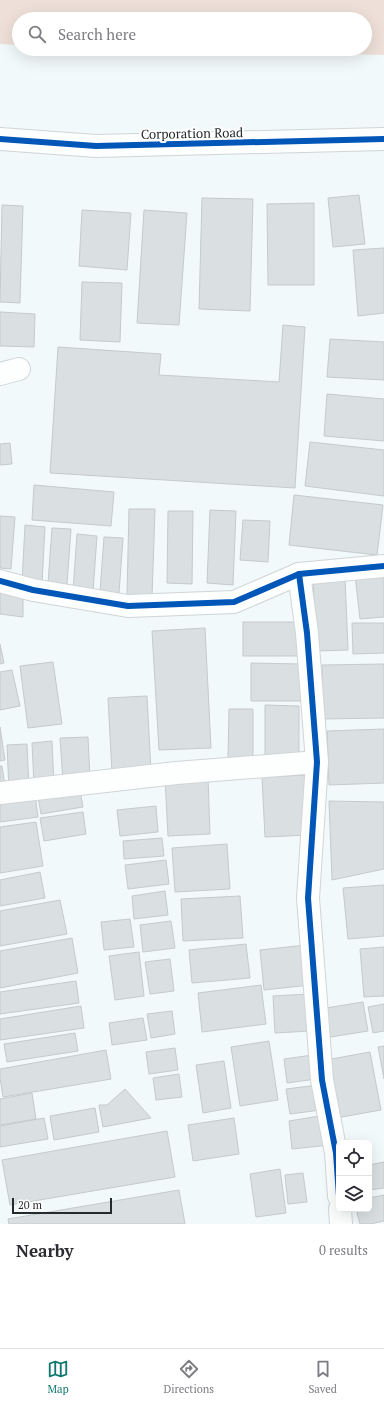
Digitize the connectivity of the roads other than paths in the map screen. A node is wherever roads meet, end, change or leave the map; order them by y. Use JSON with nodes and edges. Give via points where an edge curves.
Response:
{"nodes":[{"id":1,"x":0,"y":139,"type":"edge"},
{"id":2,"x":384,"y":139,"type":"edge"},
{"id":3,"x":384,"y":566,"type":"edge"},
{"id":4,"x":299,"y":574,"type":"junction"},
{"id":5,"x":0,"y":581,"type":"edge"},
{"id":6,"x":316,"y":762,"type":"junction"},
{"id":7,"x":0,"y":793,"type":"edge"},
{"id":8,"x":338,"y":1176,"type":"edge"},
{"id":9,"x":340,"y":1212,"type":"edge"},
{"id":10,"x":341,"y":1224,"type":"edge"}],
"edges":[{"from":1,"to":2,"type":"street","name":"Corporation Road","via":[[96,146]]},
{"from":3,"to":4,"type":"street"},
{"from":4,"to":5,"type":"street","via":[[234,602],[128,606],[33,590]]},
{"from":4,"to":6,"type":"street","via":[[307,633]]},
{"from":6,"to":7,"type":"street","via":[[176,773]]},
{"from":6,"to":8,"type":"street","via":[[308,898],[322,1080],[336,1153]]},
{"from":9,"to":10,"type":"street"}]}
